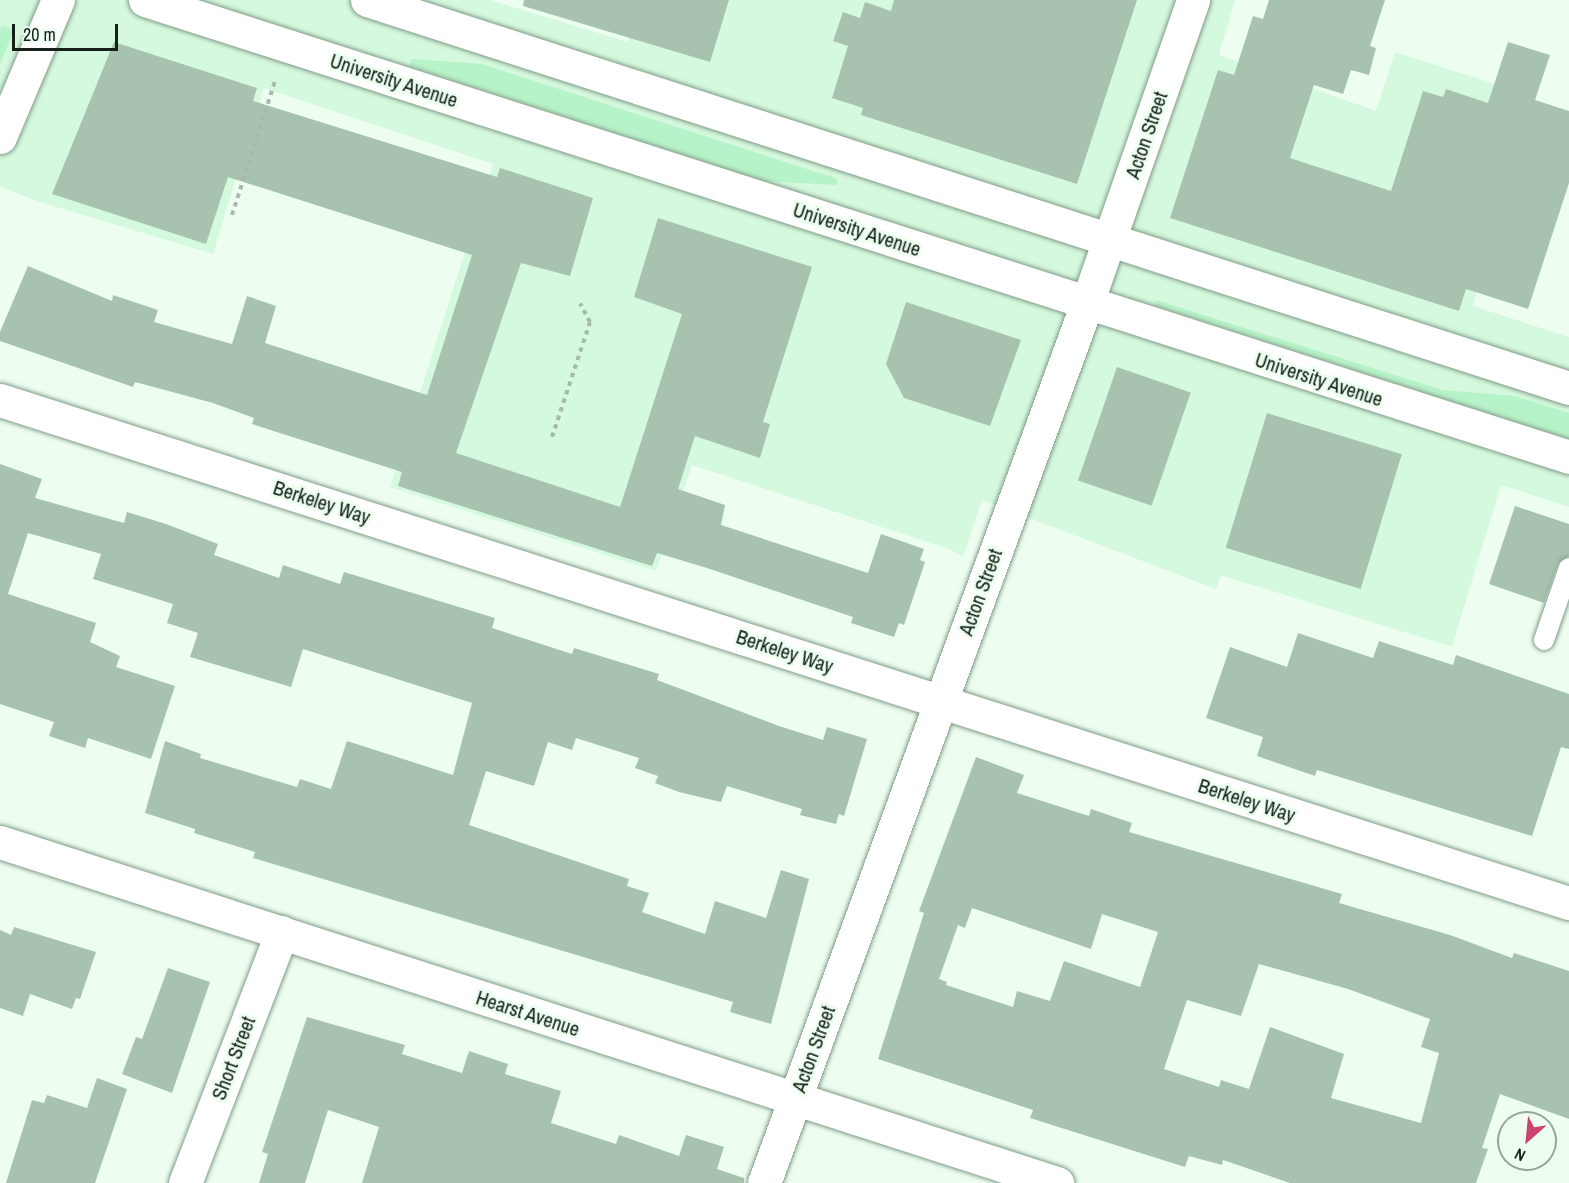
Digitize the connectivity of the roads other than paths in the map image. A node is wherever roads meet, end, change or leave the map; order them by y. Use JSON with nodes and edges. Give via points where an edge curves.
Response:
{"nodes":[{"id":1,"x":58,"y":0,"type":"edge"},
{"id":2,"x":145,"y":0,"type":"edge"},
{"id":3,"x":367,"y":0,"type":"edge"},
{"id":4,"x":1193,"y":0,"type":"edge"},
{"id":5,"x":0,"y":137,"type":"edge"},
{"id":6,"x":1109,"y":240,"type":"junction"},
{"id":7,"x":1087,"y":303,"type":"junction"},
{"id":8,"x":1569,"y":388,"type":"edge"},
{"id":9,"x":0,"y":400,"type":"edge"},
{"id":10,"x":1569,"y":457,"type":"edge"},
{"id":11,"x":1569,"y":568,"type":"edge"},
{"id":12,"x":1544,"y":640,"type":"dead end"},
{"id":13,"x":942,"y":701,"type":"junction"},
{"id":14,"x":0,"y":842,"type":"edge"},
{"id":15,"x":1569,"y":903,"type":"edge"},
{"id":16,"x":282,"y":932,"type":"junction"},
{"id":17,"x":794,"y":1100,"type":"junction"},
{"id":18,"x":185,"y":1183,"type":"edge"},
{"id":19,"x":764,"y":1183,"type":"edge"},
{"id":20,"x":1057,"y":1183,"type":"edge"}],
"edges":[{"from":1,"to":5,"type":"street"},
{"from":2,"to":7,"type":"street","name":"University Avenue"},
{"from":3,"to":6,"type":"street"},
{"from":4,"to":6,"type":"street","name":"Acton Street"},
{"from":6,"to":7,"type":"street","name":"Acton Street"},
{"from":6,"to":8,"type":"street"},
{"from":7,"to":10,"type":"street","name":"University Avenue"},
{"from":7,"to":13,"type":"street","name":"Acton Street"},
{"from":9,"to":13,"type":"street","name":"Berkeley Way"},
{"from":11,"to":12,"type":"lane"},
{"from":13,"to":15,"type":"street","name":"Berkeley Way"},
{"from":13,"to":17,"type":"street","name":"Acton Street"},
{"from":14,"to":16,"type":"street","name":"Hearst Avenue"},
{"from":16,"to":17,"type":"street","name":"Hearst Avenue"},
{"from":16,"to":18,"type":"street","name":"Short Street"},
{"from":17,"to":19,"type":"street","name":"Acton Street"},
{"from":17,"to":20,"type":"street","name":"Hearst Avenue"}]}
